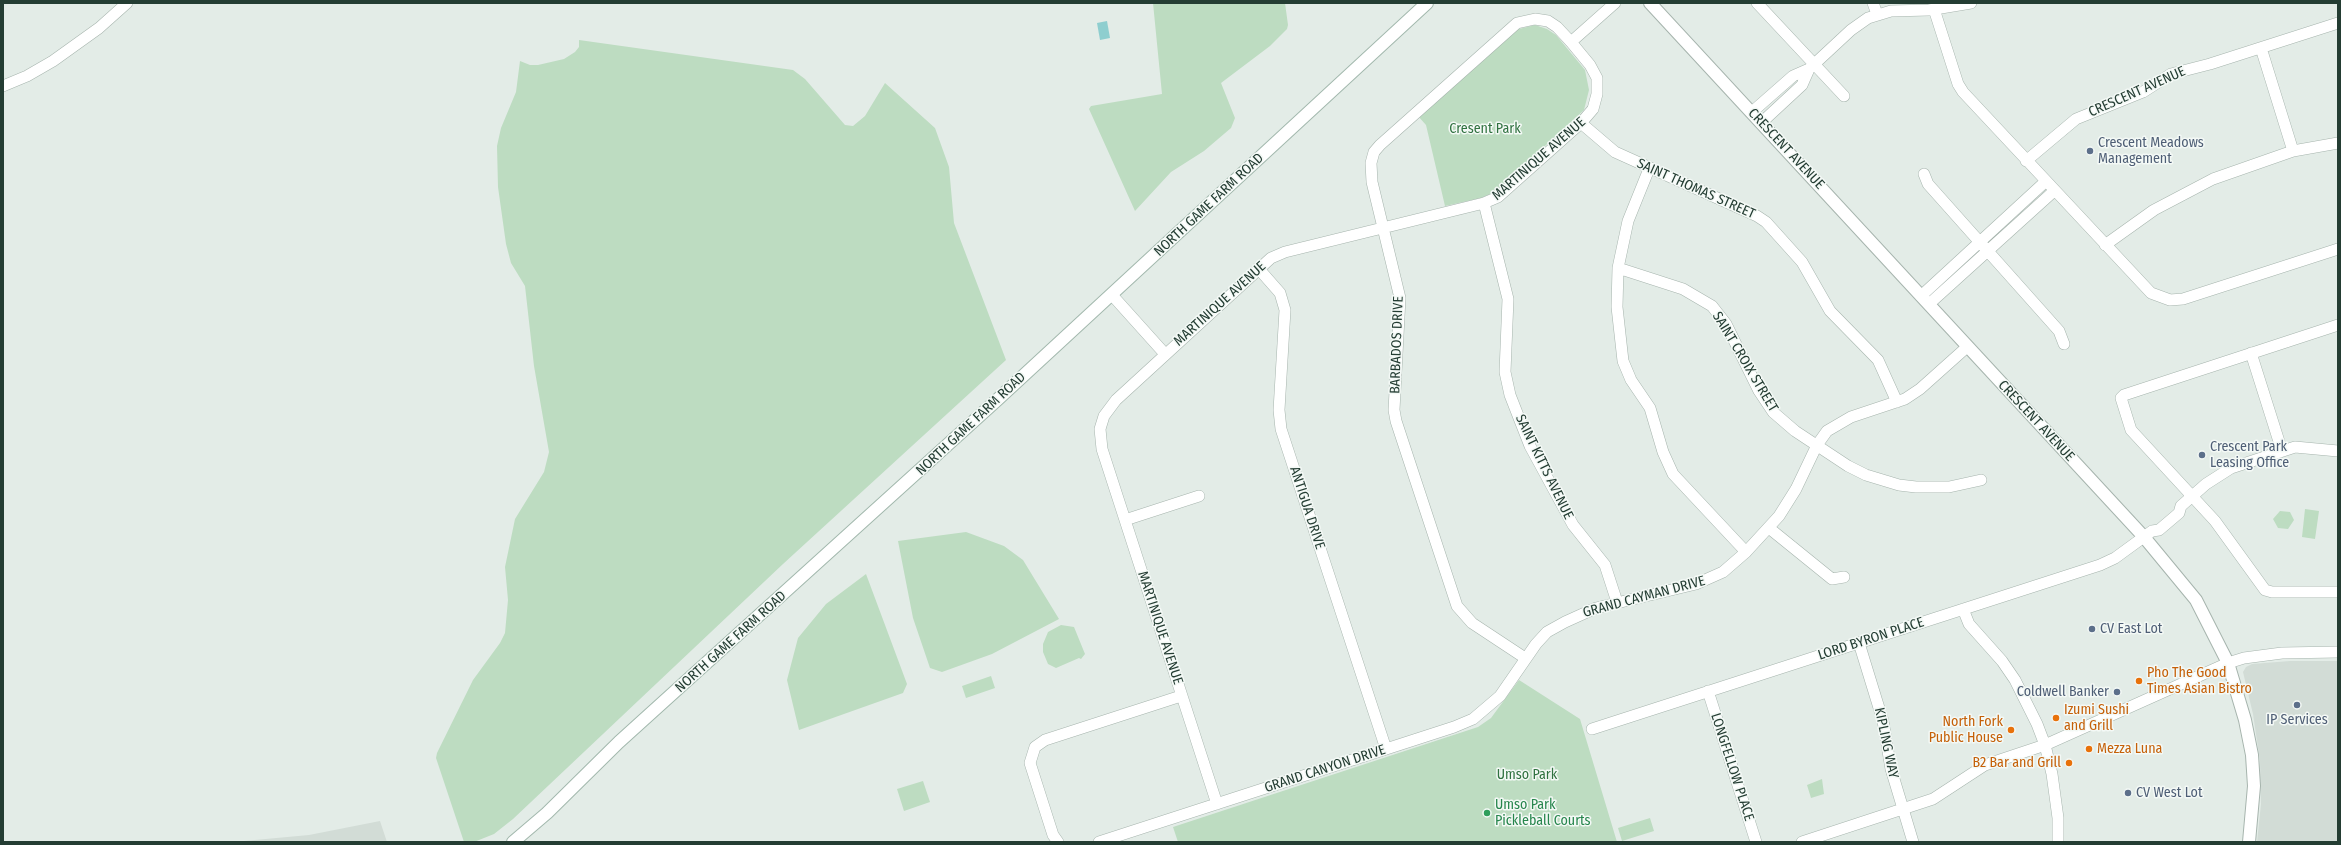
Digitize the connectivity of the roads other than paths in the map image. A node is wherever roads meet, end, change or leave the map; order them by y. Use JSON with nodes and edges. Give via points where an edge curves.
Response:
{"nodes":[{"id":1,"x":126,"y":3,"type":"edge"},
{"id":2,"x":1427,"y":3,"type":"edge"},
{"id":3,"x":1615,"y":3,"type":"edge"},
{"id":4,"x":1650,"y":3,"type":"edge"},
{"id":5,"x":1757,"y":3,"type":"edge"},
{"id":6,"x":1873,"y":3,"type":"edge"},
{"id":7,"x":1971,"y":3,"type":"edge"},
{"id":8,"x":1934,"y":9,"type":"junction"},
{"id":9,"x":1877,"y":14,"type":"junction"},
{"id":10,"x":2338,"y":23,"type":"edge"},
{"id":11,"x":1571,"y":42,"type":"junction"},
{"id":12,"x":2261,"y":48,"type":"junction"},
{"id":13,"x":1811,"y":67,"type":"junction"},
{"id":14,"x":3,"y":86,"type":"edge"},
{"id":15,"x":1844,"y":96,"type":"dead end"},
{"id":16,"x":1752,"y":112,"type":"junction"},
{"id":17,"x":1581,"y":123,"type":"junction"},
{"id":18,"x":1761,"y":123,"type":"junction"},
{"id":19,"x":2338,"y":143,"type":"edge"},
{"id":20,"x":2293,"y":151,"type":"junction"},
{"id":21,"x":2026,"y":161,"type":"junction"},
{"id":22,"x":1649,"y":168,"type":"junction"},
{"id":23,"x":1924,"y":174,"type":"dead end"},
{"id":24,"x":2045,"y":182,"type":"junction"},
{"id":25,"x":2054,"y":191,"type":"junction"},
{"id":26,"x":1484,"y":203,"type":"junction"},
{"id":27,"x":1384,"y":228,"type":"junction"},
{"id":28,"x":1980,"y":241,"type":"junction"},
{"id":29,"x":2105,"y":245,"type":"junction"},
{"id":30,"x":2338,"y":249,"type":"edge"},
{"id":31,"x":1988,"y":250,"type":"junction"},
{"id":32,"x":1258,"y":268,"type":"junction"},
{"id":33,"x":1618,"y":268,"type":"junction"},
{"id":34,"x":1112,"y":295,"type":"junction"},
{"id":35,"x":1925,"y":300,"type":"junction"},
{"id":36,"x":2338,"y":325,"type":"edge"},
{"id":37,"x":2064,"y":344,"type":"dead end"},
{"id":38,"x":1968,"y":347,"type":"junction"},
{"id":39,"x":2251,"y":353,"type":"junction"},
{"id":40,"x":1165,"y":354,"type":"junction"},
{"id":41,"x":1897,"y":402,"type":"junction"},
{"id":42,"x":1817,"y":446,"type":"junction"},
{"id":43,"x":2282,"y":451,"type":"junction"},
{"id":44,"x":2338,"y":451,"type":"edge"},
{"id":45,"x":1981,"y":480,"type":"dead end"},
{"id":46,"x":1199,"y":496,"type":"dead end"},
{"id":47,"x":2192,"y":496,"type":"junction"},
{"id":48,"x":1125,"y":520,"type":"junction"},
{"id":49,"x":1769,"y":528,"type":"junction"},
{"id":50,"x":2148,"y":534,"type":"junction"},
{"id":51,"x":1746,"y":552,"type":"junction"},
{"id":52,"x":1844,"y":577,"type":"dead end"},
{"id":53,"x":2338,"y":592,"type":"edge"},
{"id":54,"x":1617,"y":602,"type":"junction"},
{"id":55,"x":1963,"y":609,"type":"junction"},
{"id":56,"x":1859,"y":643,"type":"junction"},
{"id":57,"x":2338,"y":652,"type":"edge"},
{"id":58,"x":1525,"y":658,"type":"junction"},
{"id":59,"x":2228,"y":663,"type":"junction"},
{"id":60,"x":1708,"y":691,"type":"junction"},
{"id":61,"x":1181,"y":696,"type":"junction"},
{"id":62,"x":1592,"y":729,"type":"dead end"},
{"id":63,"x":2045,"y":745,"type":"junction"},
{"id":64,"x":1386,"y":749,"type":"junction"},
{"id":65,"x":1217,"y":804,"type":"junction"},
{"id":66,"x":1902,"y":809,"type":"junction"},
{"id":67,"x":512,"y":842,"type":"edge"},
{"id":68,"x":1058,"y":842,"type":"edge"},
{"id":69,"x":1099,"y":842,"type":"edge"},
{"id":70,"x":1756,"y":842,"type":"edge"},
{"id":71,"x":1802,"y":842,"type":"edge"},
{"id":72,"x":1913,"y":842,"type":"edge"},
{"id":73,"x":2058,"y":842,"type":"edge"},
{"id":74,"x":2249,"y":842,"type":"edge"}],
"edges":[{"from":1,"to":14,"type":"street","via":[[99,28],[53,61]]},
{"from":2,"to":34,"type":"main road","name":"NORTH GAME FARM ROAD"},
{"from":3,"to":11,"type":"street"},
{"from":4,"to":16,"type":"main road","name":"CRESCENT AVENUE"},
{"from":5,"to":13,"type":"street"},
{"from":6,"to":9,"type":"street"},
{"from":7,"to":8,"type":"street"},
{"from":8,"to":9,"type":"street"},
{"from":8,"to":21,"type":"street","via":[[1960,89]]},
{"from":9,"to":13,"type":"street","via":[[1862,21]]},
{"from":10,"to":12,"type":"street","name":"CRESCENT AVENUE"},
{"from":11,"to":17,"type":"street","name":"MARTINIQUE AVENUE","via":[[1590,65],[1598,85],[1593,109]]},
{"from":11,"to":27,"type":"street","name":"BARBADOS DRIVE","via":[[1553,24],[1534,16],[1521,21],[1376,148],[1372,157],[1371,176]]},
{"from":12,"to":20,"type":"street"},
{"from":12,"to":21,"type":"street","name":"CRESCENT AVENUE","via":[[2210,64],[2180,70],[2142,92],[2076,119]]},
{"from":13,"to":15,"type":"street"},
{"from":13,"to":16,"type":"street","via":[[1793,76]]},
{"from":13,"to":18,"type":"street","via":[[1802,85]]},
{"from":16,"to":18,"type":"main road","name":"CRESCENT AVENUE"},
{"from":17,"to":22,"type":"street","name":"SAINT THOMAS STREET","via":[[1610,149]]},
{"from":17,"to":26,"type":"street","name":"MARTINIQUE AVENUE","via":[[1498,197]]},
{"from":18,"to":35,"type":"main road","name":"CRESCENT AVENUE"},
{"from":19,"to":20,"type":"street"},
{"from":20,"to":29,"type":"street","via":[[2228,173],[2191,190],[2136,221]]},
{"from":21,"to":24,"type":"street"},
{"from":22,"to":33,"type":"street","via":[[1626,227]]},
{"from":22,"to":41,"type":"street","name":"SAINT THOMAS STREET","via":[[1766,222],[1802,262],[1830,311],[1878,360]]},
{"from":23,"to":28,"type":"street","via":[[1928,184]]},
{"from":24,"to":25,"type":"street"},
{"from":24,"to":28,"type":"street"},
{"from":25,"to":29,"type":"street"},
{"from":25,"to":31,"type":"street"},
{"from":26,"to":27,"type":"street","name":"MARTINIQUE AVENUE"},
{"from":26,"to":54,"type":"street","name":"SAINT KITTS AVENUE","via":[[1508,300],[1506,372],[1510,395],[1530,446],[1573,525],[1605,566]]},
{"from":27,"to":32,"type":"street","name":"MARTINIQUE AVENUE","via":[[1285,252]]},
{"from":27,"to":58,"type":"street","name":"BARBADOS DRIVE","via":[[1400,298],[1395,416],[1448,581],[1457,606],[1466,618]]},
{"from":28,"to":31,"type":"street"},
{"from":28,"to":35,"type":"street"},
{"from":29,"to":30,"type":"street","via":[[2146,289],[2164,298],[2177,300]]},
{"from":31,"to":35,"type":"street"},
{"from":31,"to":37,"type":"street","via":[[2059,331]]},
{"from":32,"to":40,"type":"street","name":"MARTINIQUE AVENUE"},
{"from":32,"to":64,"type":"street","name":"ANTIGUA DRIVE","via":[[1280,293],[1285,310],[1279,410],[1281,429]]},
{"from":33,"to":42,"type":"street","name":"SAINT CROIX STREET","via":[[1683,289],[1712,306],[1726,324],[1767,404],[1782,421]]},
{"from":33,"to":51,"type":"street","via":[[1616,307],[1623,361],[1631,380],[1650,408],[1666,460],[1684,488]]},
{"from":34,"to":40,"type":"street"},
{"from":34,"to":67,"type":"main road","name":"NORTH GAME FARM ROAD"},
{"from":35,"to":38,"type":"main road","name":"CRESCENT AVENUE"},
{"from":36,"to":39,"type":"street"},
{"from":38,"to":41,"type":"street","name":"GRAND CAYMAN DRIVE","via":[[1920,389]]},
{"from":38,"to":50,"type":"main road","name":"CRESCENT AVENUE"},
{"from":39,"to":43,"type":"street"},
{"from":39,"to":47,"type":"street","via":[[2121,398],[2132,430]]},
{"from":40,"to":48,"type":"street","name":"MARTINIQUE AVENUE","via":[[1116,400],[1101,423],[1101,442]]},
{"from":41,"to":42,"type":"street","name":"GRAND CAYMAN DRIVE","via":[[1837,423],[1827,431]]},
{"from":42,"to":45,"type":"street","name":"SAINT CROIX STREET","via":[[1866,475],[1899,485],[1937,487]]},
{"from":42,"to":49,"type":"street","name":"GRAND CAYMAN DRIVE","via":[[1796,489]]},
{"from":43,"to":44,"type":"street","via":[[2302,447]]},
{"from":43,"to":47,"type":"street","via":[[2231,468]]},
{"from":46,"to":48,"type":"street"},
{"from":47,"to":50,"type":"street","via":[[2181,506],[2179,513],[2159,530]]},
{"from":47,"to":53,"type":"street","via":[[2223,531],[2267,591]]},
{"from":48,"to":61,"type":"street","name":"MARTINIQUE AVENUE"},
{"from":49,"to":51,"type":"street","name":"GRAND CAYMAN DRIVE"},
{"from":49,"to":52,"type":"street","via":[[1832,580]]},
{"from":50,"to":55,"type":"street","name":"LORD BYRON PLACE","via":[[2108,562]]},
{"from":50,"to":59,"type":"main road","name":"CRESCENT AVENUE","via":[[2196,600]]},
{"from":51,"to":54,"type":"street","name":"GRAND CAYMAN DRIVE","via":[[1723,572],[1705,581]]},
{"from":54,"to":58,"type":"street","name":"GRAND CAYMAN DRIVE","via":[[1579,614],[1547,632]]},
{"from":55,"to":56,"type":"street","name":"LORD BYRON PLACE"},
{"from":55,"to":63,"type":"street","via":[[1969,624],[2002,661],[2015,680]]},
{"from":56,"to":60,"type":"street","name":"LORD BYRON PLACE"},
{"from":56,"to":66,"type":"street","name":"KIPLING WAY","via":[[1884,726],[1891,770]]},
{"from":57,"to":59,"type":"street","via":[[2282,653],[2244,658]]},
{"from":58,"to":64,"type":"street","name":"GRAND CANYON DRIVE","via":[[1500,696],[1473,719]]},
{"from":59,"to":63,"type":"street"},
{"from":59,"to":74,"type":"main road","name":"CRESCENT AVENUE","via":[[2240,696],[2252,755],[2254,801]]},
{"from":60,"to":62,"type":"street","name":"LORD BYRON PLACE"},
{"from":60,"to":70,"type":"street","name":"LONGFELLOW PLACE"},
{"from":61,"to":65,"type":"street","name":"MARTINIQUE AVENUE"},
{"from":61,"to":68,"type":"street","via":[[1045,740],[1035,747],[1030,763],[1053,834]]},
{"from":63,"to":66,"type":"street","via":[[1985,765],[1938,797]]},
{"from":63,"to":73,"type":"street","via":[[2056,797]]},
{"from":64,"to":65,"type":"street","name":"GRAND CANYON DRIVE"},
{"from":65,"to":69,"type":"street","name":"GRAND CANYON DRIVE"},
{"from":66,"to":71,"type":"street"},
{"from":66,"to":72,"type":"street","name":"KIPLING WAY"}]}
